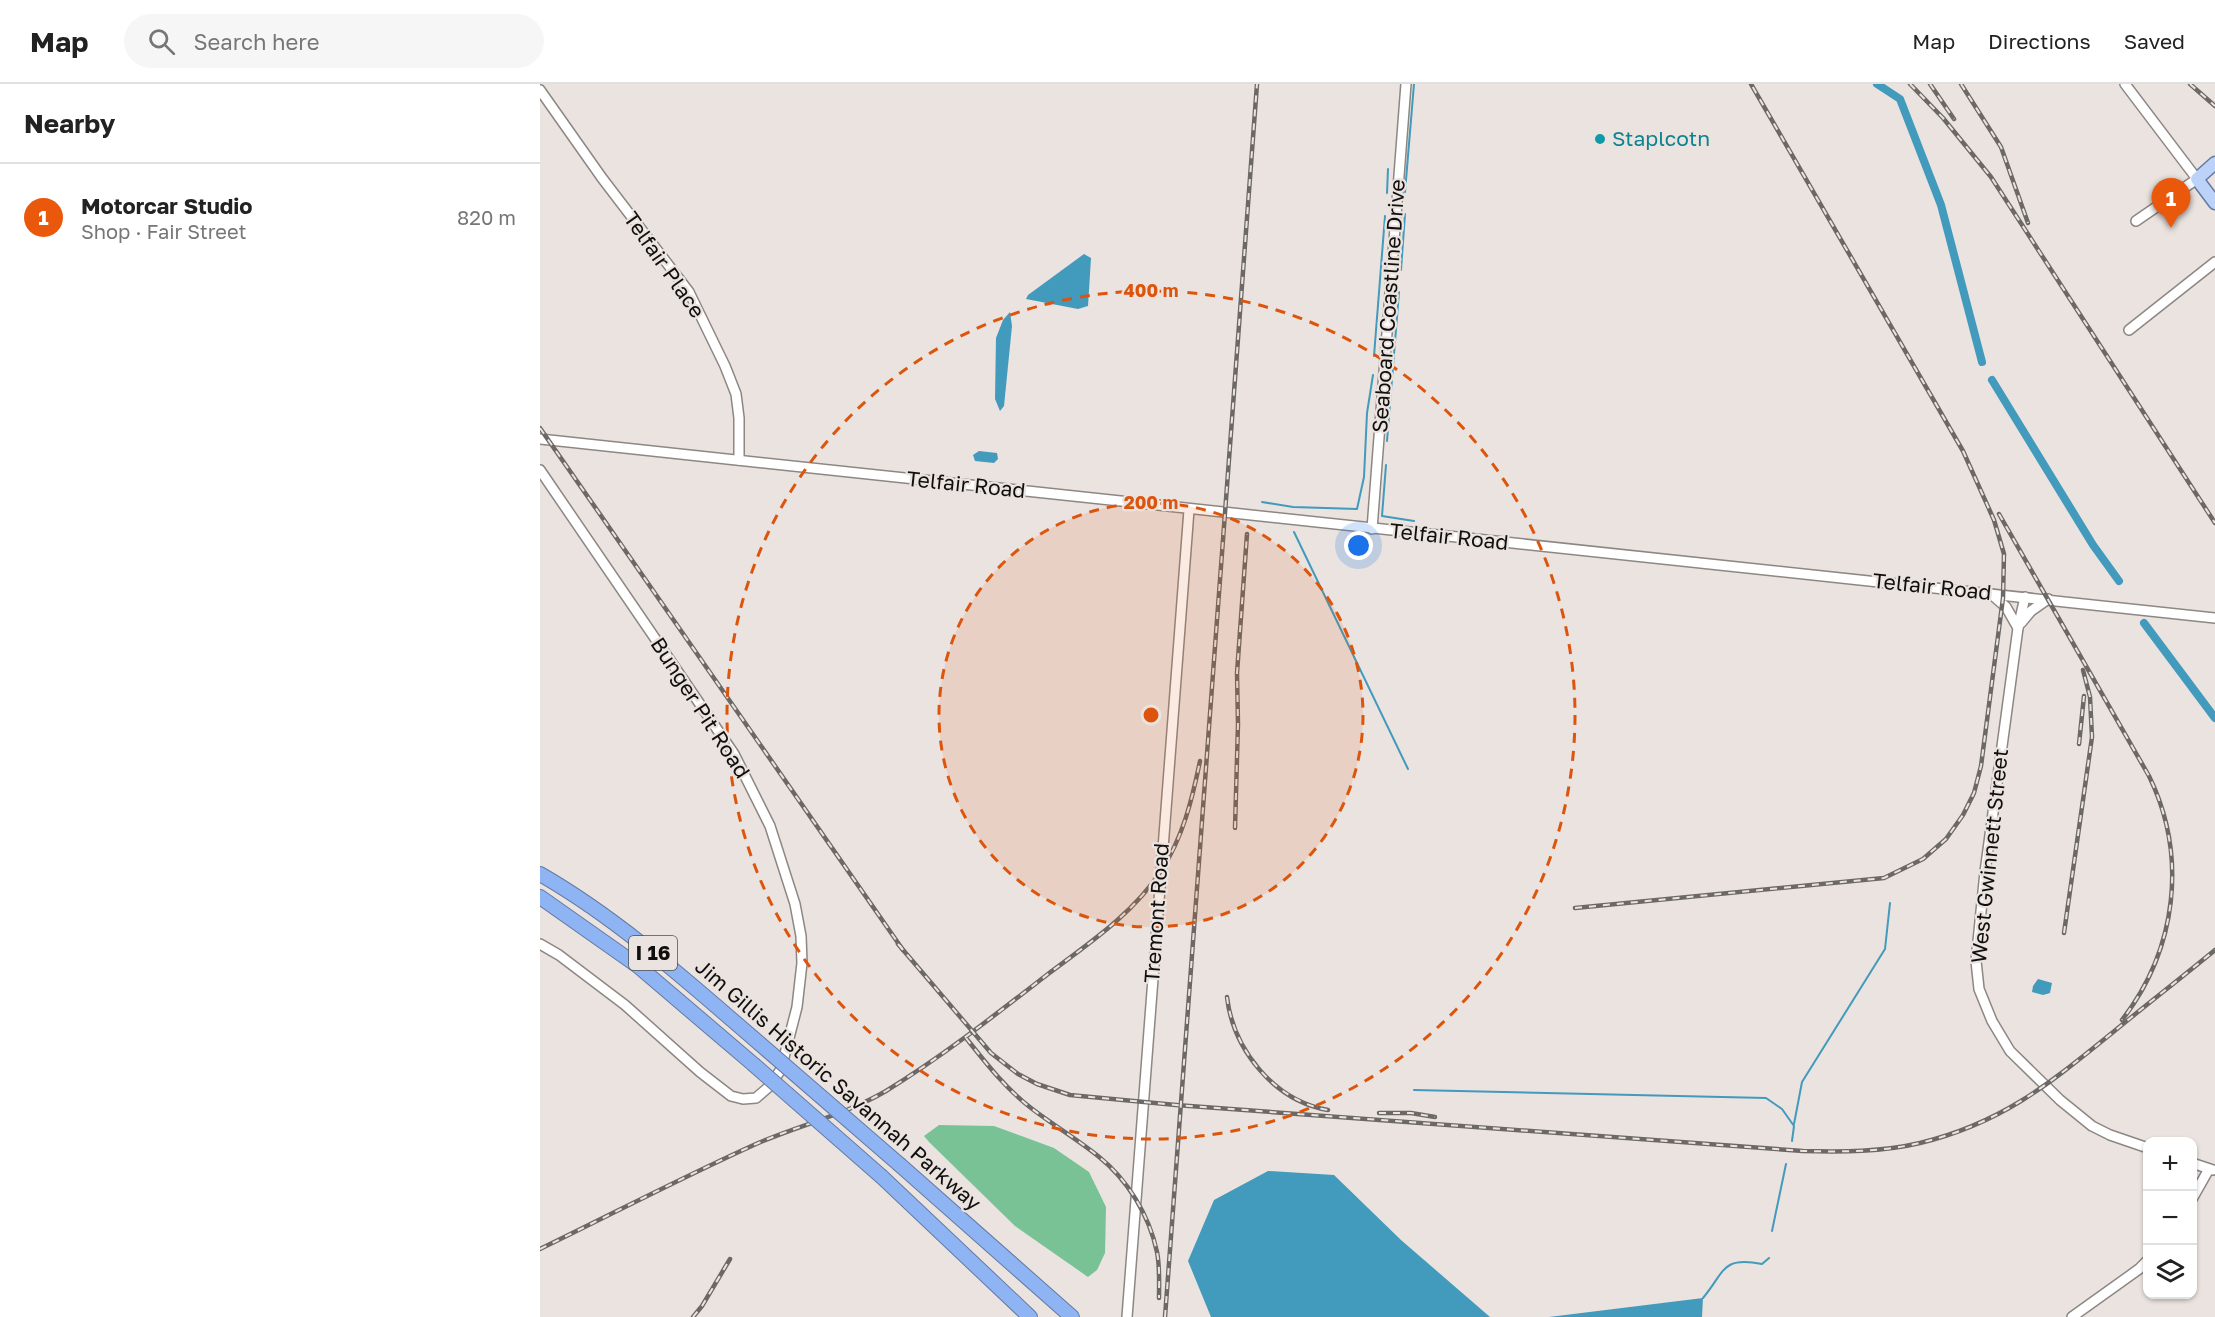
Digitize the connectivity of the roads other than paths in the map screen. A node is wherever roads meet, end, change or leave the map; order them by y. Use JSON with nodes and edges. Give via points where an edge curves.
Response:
{"nodes":[{"id":1,"x":1406,"y":84,"type":"edge"},
{"id":2,"x":2125,"y":84,"type":"edge"},
{"id":3,"x":540,"y":90,"type":"edge"},
{"id":4,"x":2215,"y":163,"type":"edge"},
{"id":5,"x":2197,"y":180,"type":"junction"},
{"id":6,"x":2215,"y":203,"type":"edge"},
{"id":7,"x":2136,"y":221,"type":"dead end"},
{"id":8,"x":2215,"y":262,"type":"edge"},
{"id":9,"x":2129,"y":330,"type":"dead end"},
{"id":10,"x":540,"y":439,"type":"edge"},
{"id":11,"x":739,"y":460,"type":"junction"},
{"id":12,"x":540,"y":470,"type":"edge"},
{"id":13,"x":1189,"y":510,"type":"junction"},
{"id":14,"x":1372,"y":529,"type":"junction"},
{"id":15,"x":1991,"y":594,"type":"junction"},
{"id":16,"x":2022,"y":597,"type":"junction"},
{"id":17,"x":2048,"y":600,"type":"junction"},
{"id":18,"x":2215,"y":618,"type":"edge"},
{"id":19,"x":2018,"y":628,"type":"junction"},
{"id":20,"x":540,"y":874,"type":"edge"},
{"id":21,"x":540,"y":897,"type":"edge"},
{"id":22,"x":540,"y":944,"type":"edge"},
{"id":23,"x":2143,"y":1146,"type":"edge"},
{"id":24,"x":2197,"y":1164,"type":"edge"},
{"id":25,"x":2212,"y":1170,"type":"edge"},
{"id":26,"x":2197,"y":1193,"type":"edge"},
{"id":27,"x":2143,"y":1265,"type":"edge"},
{"id":28,"x":1030,"y":1317,"type":"edge"},
{"id":29,"x":1072,"y":1317,"type":"edge"},
{"id":30,"x":1127,"y":1317,"type":"edge"},
{"id":31,"x":2072,"y":1317,"type":"edge"}],
"edges":[{"from":1,"to":14,"type":"street","name":"Seaboard Coastline Drive"},
{"from":2,"to":5,"type":"street"},
{"from":3,"to":11,"type":"street","name":"Telfair Place","via":[[689,292],[736,394]]},
{"from":4,"to":5,"type":"main road"},
{"from":5,"to":6,"type":"main road"},
{"from":5,"to":7,"type":"street"},
{"from":8,"to":9,"type":"street"},
{"from":10,"to":11,"type":"street","name":"Telfair Road"},
{"from":11,"to":13,"type":"street","name":"Telfair Road"},
{"from":12,"to":22,"type":"street","name":"Bunger Pit Road","via":[[734,754],[770,826],[801,936],[800,989],[781,1070],[756,1098],[731,1096],[625,1005]]},
{"from":13,"to":14,"type":"street","name":"Telfair Road"},
{"from":13,"to":30,"type":"street","name":"Tremont Road"},
{"from":14,"to":15,"type":"street","name":"Telfair Road"},
{"from":15,"to":16,"type":"street","name":"Telfair Road"},
{"from":15,"to":19,"type":"street","via":[[2006,607]]},
{"from":16,"to":17,"type":"street","name":"Telfair Road"},
{"from":16,"to":19,"type":"street","name":"West Gwinnett Street"},
{"from":17,"to":18,"type":"street","name":"Telfair Road"},
{"from":17,"to":19,"type":"street","via":[[2031,611]]},
{"from":19,"to":23,"type":"street","name":"West Gwinnett Street","via":[[1985,872],[1977,961],[1979,989],[2010,1051],[2060,1100],[2091,1126]]},
{"from":20,"to":29,"type":"highway","name":"Jim Gillis Historic Savannah Parkway","number":"I 16","bridge":true,"via":[[590,905],[659,957]]},
{"from":21,"to":28,"type":"highway","name":"Jim Gillis Historic Savannah Parkway","number":"I 16","bridge":true,"via":[[638,966],[753,1064]]},
{"from":24,"to":25,"type":"street"},
{"from":25,"to":26,"type":"street"},
{"from":27,"to":31,"type":"street"}]}
